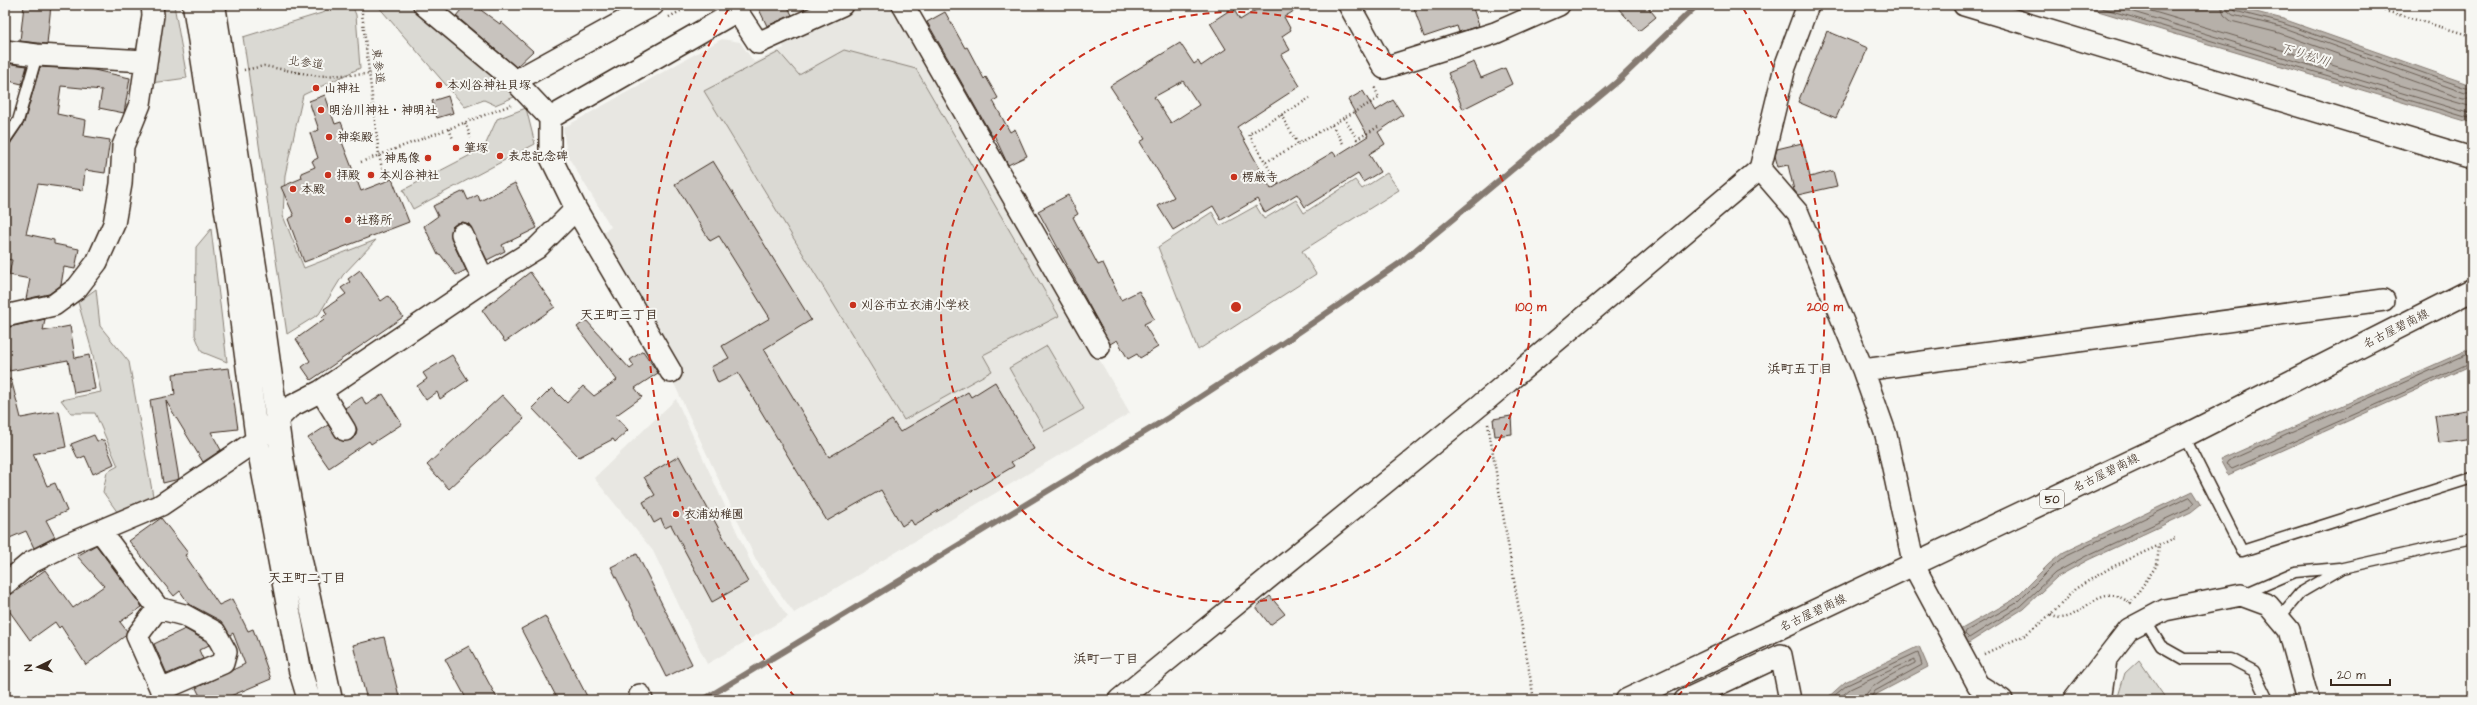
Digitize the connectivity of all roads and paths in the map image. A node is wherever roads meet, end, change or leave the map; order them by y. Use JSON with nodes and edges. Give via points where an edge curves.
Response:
{"nodes":[{"id":1,"x":152,"y":5,"type":"edge"},
{"id":2,"x":194,"y":5,"type":"edge"},
{"id":3,"x":214,"y":5,"type":"edge"},
{"id":4,"x":361,"y":5,"type":"edge"},
{"id":5,"x":424,"y":5,"type":"edge"},
{"id":6,"x":653,"y":5,"type":"edge"},
{"id":7,"x":842,"y":5,"type":"edge"},
{"id":8,"x":903,"y":5,"type":"edge"},
{"id":9,"x":1349,"y":5,"type":"edge"},
{"id":10,"x":1559,"y":5,"type":"edge"},
{"id":11,"x":1808,"y":5,"type":"edge"},
{"id":12,"x":1964,"y":5,"type":"edge"},
{"id":13,"x":2365,"y":5,"type":"edge"},
{"id":14,"x":735,"y":8,"type":"edge"},
{"id":15,"x":2472,"y":36,"type":"edge"},
{"id":16,"x":5,"y":51,"type":"edge"},
{"id":17,"x":37,"y":55,"type":"junction"},
{"id":18,"x":146,"y":61,"type":"junction"},
{"id":19,"x":241,"y":71,"type":"dead end"},
{"id":20,"x":371,"y":74,"type":"junction"},
{"id":21,"x":1370,"y":79,"type":"dead end"},
{"id":22,"x":515,"y":81,"type":"junction"},
{"id":23,"x":1310,"y":98,"type":"dead end"},
{"id":24,"x":1281,"y":115,"type":"junction"},
{"id":25,"x":550,"y":118,"type":"junction"},
{"id":26,"x":1344,"y":118,"type":"junction"},
{"id":27,"x":465,"y":123,"type":"dead end"},
{"id":28,"x":1332,"y":125,"type":"junction"},
{"id":29,"x":1378,"y":127,"type":"dead end"},
{"id":30,"x":449,"y":129,"type":"dead end"},
{"id":31,"x":471,"y":138,"type":"dead end"},
{"id":32,"x":453,"y":139,"type":"dead end"},
{"id":33,"x":5,"y":140,"type":"edge"},
{"id":34,"x":1298,"y":144,"type":"junction"},
{"id":35,"x":1344,"y":145,"type":"dead end"},
{"id":36,"x":379,"y":155,"type":"junction"},
{"id":37,"x":2472,"y":158,"type":"edge"},
{"id":38,"x":361,"y":162,"type":"dead end"},
{"id":39,"x":1266,"y":162,"type":"junction"},
{"id":40,"x":1760,"y":170,"type":"junction"},
{"id":41,"x":384,"y":178,"type":"dead end"},
{"id":42,"x":1278,"y":184,"type":"dead end"},
{"id":43,"x":576,"y":209,"type":"junction"},
{"id":44,"x":462,"y":234,"type":"dead end"},
{"id":45,"x":484,"y":281,"type":"junction"},
{"id":46,"x":2472,"y":290,"type":"edge"},
{"id":47,"x":2384,"y":300,"type":"dead end"},
{"id":48,"x":5,"y":316,"type":"edge"},
{"id":49,"x":1099,"y":347,"type":"dead end"},
{"id":50,"x":1863,"y":370,"type":"junction"},
{"id":51,"x":671,"y":372,"type":"dead end"},
{"id":52,"x":321,"y":391,"type":"junction"},
{"id":53,"x":1484,"y":402,"type":"junction"},
{"id":54,"x":277,"y":420,"type":"junction"},
{"id":55,"x":345,"y":430,"type":"dead end"},
{"id":56,"x":2184,"y":436,"type":"junction"},
{"id":57,"x":257,"y":440,"type":"junction"},
{"id":58,"x":2472,"y":478,"type":"edge"},
{"id":59,"x":101,"y":532,"type":"junction"},
{"id":60,"x":2175,"y":538,"type":"dead end"},
{"id":61,"x":2472,"y":539,"type":"edge"},
{"id":62,"x":2159,"y":545,"type":"junction"},
{"id":63,"x":1914,"y":566,"type":"junction"},
{"id":64,"x":2343,"y":568,"type":"junction"},
{"id":65,"x":5,"y":584,"type":"edge"},
{"id":66,"x":2241,"y":595,"type":"junction"},
{"id":67,"x":2130,"y":604,"type":"junction"},
{"id":68,"x":158,"y":608,"type":"dead end"},
{"id":69,"x":2050,"y":615,"type":"junction"},
{"id":70,"x":2279,"y":618,"type":"junction"},
{"id":71,"x":2145,"y":620,"type":"junction"},
{"id":72,"x":2106,"y":657,"type":"junction"},
{"id":73,"x":1966,"y":663,"type":"junction"},
{"id":74,"x":1977,"y":692,"type":"edge"},
{"id":75,"x":309,"y":700,"type":"edge"},
{"id":76,"x":331,"y":700,"type":"edge"},
{"id":77,"x":1118,"y":700,"type":"edge"},
{"id":78,"x":1534,"y":700,"type":"edge"},
{"id":79,"x":1627,"y":700,"type":"edge"},
{"id":80,"x":1685,"y":700,"type":"edge"},
{"id":81,"x":1790,"y":700,"type":"edge"},
{"id":82,"x":2002,"y":700,"type":"edge"},
{"id":83,"x":2074,"y":700,"type":"edge"},
{"id":84,"x":2097,"y":700,"type":"edge"},
{"id":85,"x":2268,"y":700,"type":"edge"},
{"id":86,"x":2308,"y":700,"type":"edge"}],
"edges":[{"from":1,"to":18,"type":"street"},
{"from":2,"to":57,"type":"street","via":[[233,256]]},
{"from":3,"to":54,"type":"street"},
{"from":4,"to":20,"type":"path","name":"東参道"},
{"from":5,"to":22,"type":"street"},
{"from":6,"to":22,"type":"street"},
{"from":7,"to":14,"type":"street","via":[[758,43]]},
{"from":8,"to":49,"type":"street"},
{"from":9,"to":10,"type":"street","via":[[1384,68],[1495,33]]},
{"from":11,"to":40,"type":"street","via":[[1785,67]]},
{"from":12,"to":37,"type":"street"},
{"from":13,"to":15,"type":"path"},
{"from":14,"to":25,"type":"street"},
{"from":16,"to":17,"type":"street"},
{"from":17,"to":18,"type":"street"},
{"from":17,"to":33,"type":"lane","via":[[18,121]]},
{"from":18,"to":48,"type":"street","via":[[140,104],[123,146],[121,184],[114,224],[97,262],[77,288],[54,305]]},
{"from":19,"to":20,"type":"path","name":"北参道","via":[[264,66],[318,76]]},
{"from":20,"to":36,"type":"path","name":"東参道"},
{"from":21,"to":26,"type":"path","via":[[1379,98]]},
{"from":22,"to":25,"type":"street"},
{"from":23,"to":24,"type":"path"},
{"from":24,"to":34,"type":"path"},
{"from":24,"to":39,"type":"path","via":[[1249,134]]},
{"from":25,"to":43,"type":"street","via":[[550,156]]},
{"from":26,"to":28,"type":"path"},
{"from":26,"to":29,"type":"path","via":[[1357,139]]},
{"from":27,"to":31,"type":"path"},
{"from":28,"to":34,"type":"path"},
{"from":28,"to":35,"type":"path"},
{"from":30,"to":32,"type":"path"},
{"from":34,"to":39,"type":"path"},
{"from":36,"to":38,"type":"path"},
{"from":36,"to":41,"type":"path","name":"東参道"},
{"from":39,"to":42,"type":"path"},
{"from":40,"to":50,"type":"street","via":[[1798,213]]},
{"from":40,"to":53,"type":"street"},
{"from":43,"to":45,"type":"street","via":[[537,248]]},
{"from":43,"to":51,"type":"street"},
{"from":44,"to":45,"type":"street"},
{"from":45,"to":52,"type":"street"},
{"from":46,"to":56,"type":"street","name":"名古屋碧南線","number":"50"},
{"from":47,"to":50,"type":"street"},
{"from":50,"to":63,"type":"street","via":[[1886,435]]},
{"from":52,"to":54,"type":"street","via":[[290,407]]},
{"from":52,"to":55,"type":"street"},
{"from":53,"to":77,"type":"street"},
{"from":53,"to":78,"type":"path"},
{"from":54,"to":57,"type":"street"},
{"from":54,"to":76,"type":"street","via":[[300,556]]},
{"from":56,"to":58,"type":"lane","via":[[2242,551]]},
{"from":56,"to":63,"type":"street","name":"名古屋碧南線","number":"50"},
{"from":57,"to":59,"type":"street","via":[[161,505]]},
{"from":57,"to":75,"type":"street","via":[[300,670]]},
{"from":59,"to":65,"type":"street","via":[[30,563]]},
{"from":59,"to":68,"type":"street"},
{"from":60,"to":62,"type":"path"},
{"from":61,"to":64,"type":"lane"},
{"from":62,"to":67,"type":"path","via":[[2157,564]]},
{"from":62,"to":69,"type":"path","via":[[2110,568],[2075,589]]},
{"from":63,"to":73,"type":"street"},
{"from":63,"to":79,"type":"street","name":"名古屋碧南線","number":"50"},
{"from":64,"to":66,"type":"lane","via":[[2295,572]]},
{"from":64,"to":70,"type":"lane","via":[[2300,593]]},
{"from":66,"to":70,"type":"street","via":[[2268,605]]},
{"from":66,"to":71,"type":"street","via":[[2165,610]]},
{"from":67,"to":69,"type":"path","via":[[2103,596],[2089,602],[2069,618],[2058,620]]},
{"from":67,"to":71,"type":"path"},
{"from":69,"to":73,"type":"path","via":[[2025,635]]},
{"from":70,"to":86,"type":"street","via":[[2289,630]]},
{"from":71,"to":72,"type":"street","via":[[2129,629]]},
{"from":71,"to":85,"type":"lane","via":[[2161,646],[2184,658],[2231,659],[2254,671]]},
{"from":72,"to":83,"type":"street"},
{"from":72,"to":84,"type":"street","via":[[2101,694]]},
{"from":73,"to":74,"type":"street"},
{"from":74,"to":82,"type":"street"},
{"from":80,"to":81,"type":"street","via":[[1781,655]]}]}
